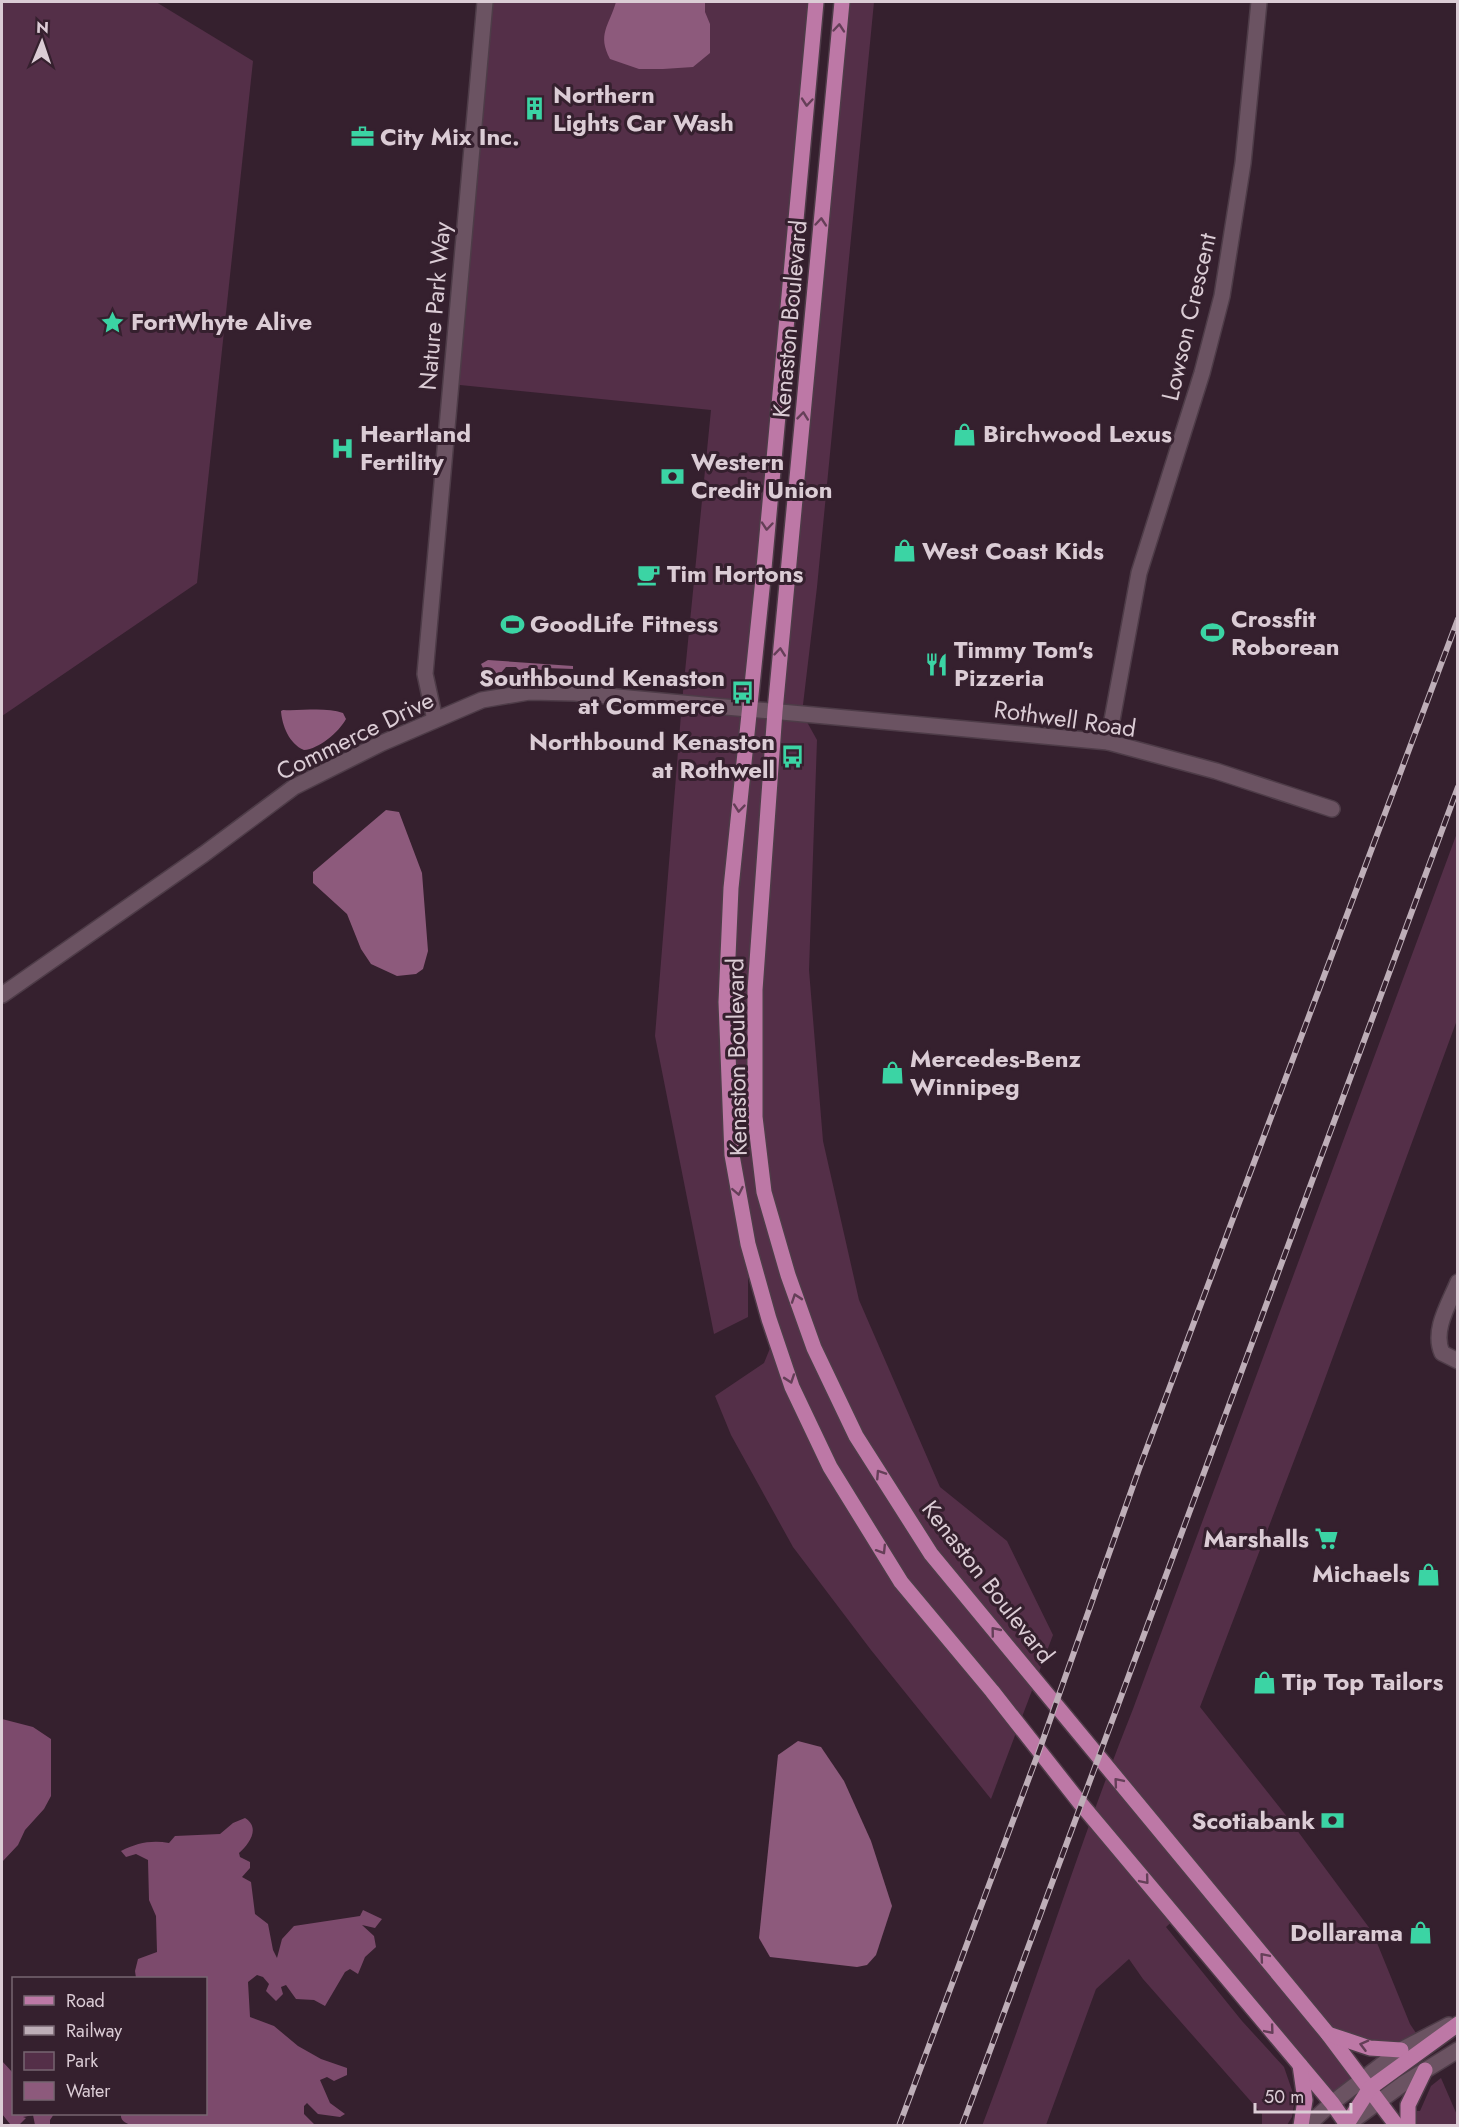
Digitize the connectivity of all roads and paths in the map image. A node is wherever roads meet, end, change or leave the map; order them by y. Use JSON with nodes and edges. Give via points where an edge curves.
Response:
{"nodes":[{"id":1,"x":485,"y":2,"type":"edge"},
{"id":2,"x":816,"y":2,"type":"edge"},
{"id":3,"x":842,"y":2,"type":"edge"},
{"id":4,"x":1259,"y":2,"type":"edge"},
{"id":5,"x":750,"y":708,"type":"junction"},
{"id":6,"x":775,"y":711,"type":"junction"},
{"id":7,"x":435,"y":720,"type":"junction"},
{"id":8,"x":1108,"y":742,"type":"junction"},
{"id":9,"x":1332,"y":809,"type":"dead end"},
{"id":10,"x":2,"y":995,"type":"edge"},
{"id":11,"x":1458,"y":1282,"type":"edge"},
{"id":12,"x":1458,"y":1361,"type":"edge"},
{"id":13,"x":1458,"y":2022,"type":"edge"},
{"id":14,"x":1328,"y":2034,"type":"junction"},
{"id":15,"x":1401,"y":2050,"type":"junction"},
{"id":16,"x":1458,"y":2050,"type":"edge"},
{"id":17,"x":1300,"y":2065,"type":"junction"},
{"id":18,"x":1425,"y":2070,"type":"junction"},
{"id":19,"x":1366,"y":2083,"type":"junction"},
{"id":20,"x":1380,"y":2100,"type":"junction"},
{"id":21,"x":1332,"y":2103,"type":"junction"},
{"id":22,"x":1347,"y":2125,"type":"edge"},
{"id":23,"x":1301,"y":2126,"type":"edge"},
{"id":24,"x":1307,"y":2126,"type":"edge"},
{"id":25,"x":1397,"y":2126,"type":"edge"},
{"id":26,"x":1408,"y":2126,"type":"edge"}],
"edges":[{"from":1,"to":7,"type":"street","name":"Nature Park Way","via":[[425,674]]},
{"from":2,"to":5,"type":"main road","name":"Kenaston Boulevard","one_way":true},
{"from":6,"to":3,"type":"main road","name":"Kenaston Boulevard","one_way":true},
{"from":4,"to":8,"type":"street","name":"Lowson Crescent","via":[[1243,163],[1222,296],[1139,573]]},
{"from":5,"to":6,"type":"street","name":"Rothwell Road"},
{"from":5,"to":7,"type":"street","name":"Commerce Drive","via":[[529,692],[482,700]]},
{"from":5,"to":17,"type":"main road","name":"Kenaston Boulevard","one_way":true,"via":[[731,888],[726,1002],[732,1155],[748,1244],[792,1387],[830,1467],[901,1582]]},
{"from":6,"to":8,"type":"street","name":"Rothwell Road"},
{"from":14,"to":6,"type":"main road","name":"Kenaston Boulevard","one_way":true,"via":[[931,1554],[856,1436],[814,1348],[764,1192],[755,1117],[755,990]]},
{"from":7,"to":10,"type":"street","name":"Commerce Drive","via":[[294,787]]},
{"from":8,"to":9,"type":"street","name":"Rothwell Road"},
{"from":11,"to":12,"type":"street","via":[[1438,1333],[1438,1343],[1442,1353]]},
{"from":13,"to":15,"type":"street"},
{"from":13,"to":19,"type":"main road"},
{"from":15,"to":14,"type":"main road","one_way":true,"via":[[1370,2048]]},
{"from":14,"to":19,"type":"main road","name":"Kenaston Boulevard"},
{"from":15,"to":19,"type":"street"},
{"from":16,"to":18,"type":"street"},
{"from":17,"to":21,"type":"main road","name":"Kenaston Boulevard"},
{"from":17,"to":23,"type":"main road","via":[[1305,2100]]},
{"from":18,"to":20,"type":"street"},
{"from":18,"to":26,"type":"main road","via":[[1408,2105]]},
{"from":19,"to":20,"type":"main road","name":"Kenaston Boulevard"},
{"from":19,"to":21,"type":"street"},
{"from":19,"to":22,"type":"main road"},
{"from":20,"to":22,"type":"street"},
{"from":20,"to":25,"type":"main road","name":"Kenaston Boulevard"},
{"from":21,"to":22,"type":"main road","name":"Kenaston Boulevard"},
{"from":21,"to":24,"type":"street"}]}
